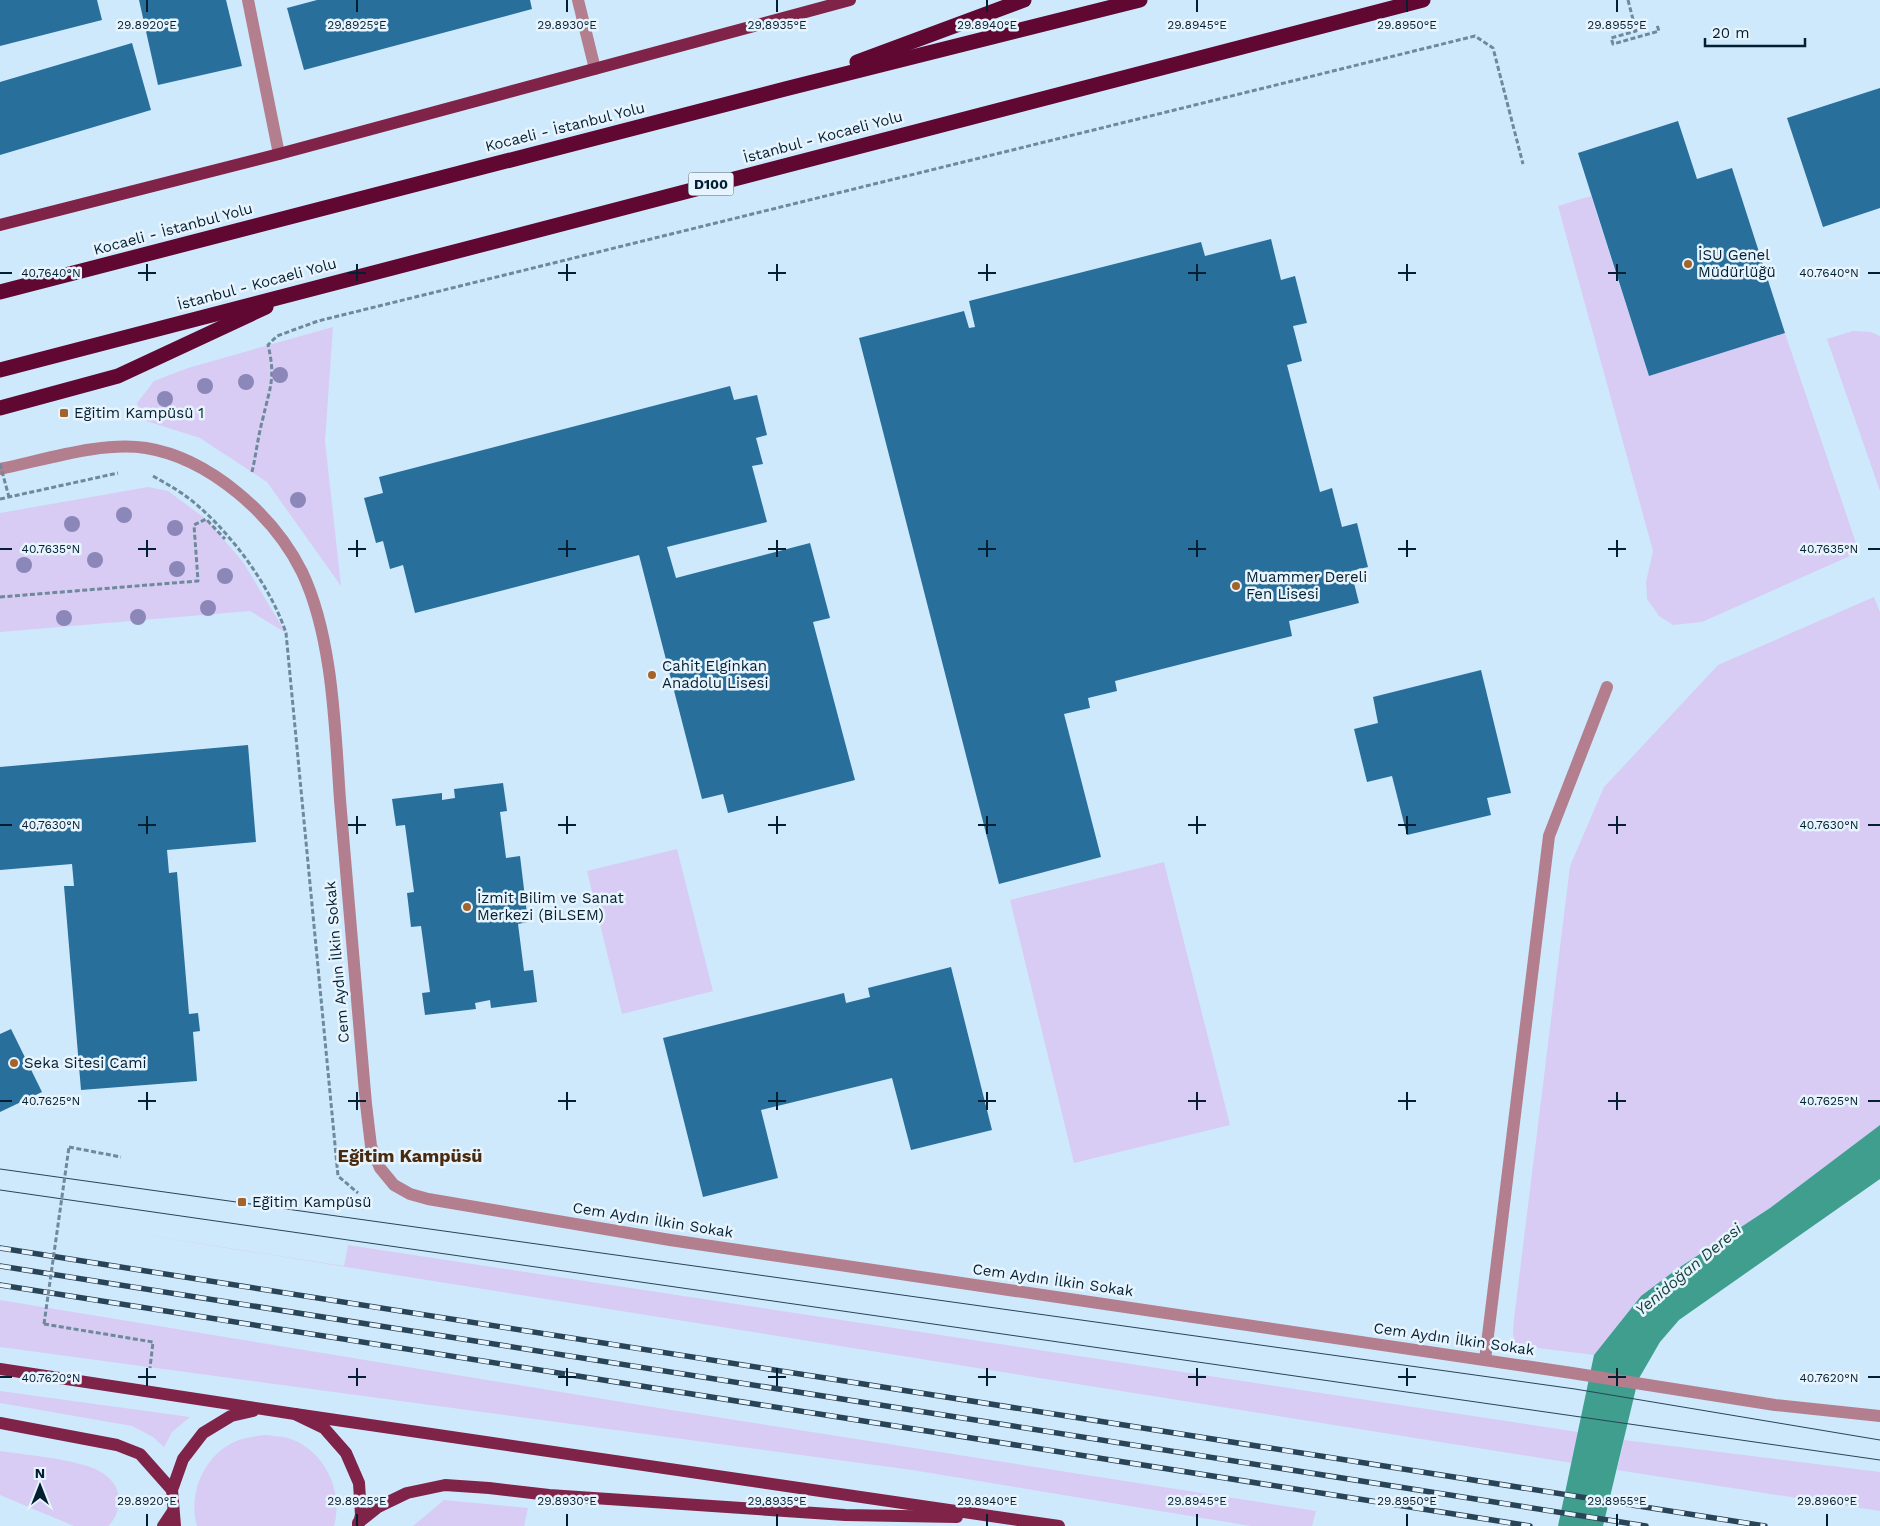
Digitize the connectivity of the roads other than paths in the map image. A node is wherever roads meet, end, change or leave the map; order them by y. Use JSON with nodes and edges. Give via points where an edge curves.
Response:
{"nodes":[{"id":1,"x":248,"y":0,"type":"edge"},
{"id":2,"x":578,"y":0,"type":"edge"},
{"id":3,"x":850,"y":0,"type":"edge"},
{"id":4,"x":1024,"y":0,"type":"edge"},
{"id":5,"x":1140,"y":0,"type":"edge"},
{"id":6,"x":1423,"y":0,"type":"edge"},
{"id":7,"x":595,"y":69,"type":"junction"},
{"id":8,"x":785,"y":89,"type":"junction"},
{"id":9,"x":279,"y":154,"type":"junction"},
{"id":10,"x":0,"y":225,"type":"edge"},
{"id":11,"x":301,"y":290,"type":"junction"},
{"id":12,"x":0,"y":292,"type":"edge"},
{"id":13,"x":0,"y":370,"type":"edge"},
{"id":14,"x":0,"y":408,"type":"edge"},
{"id":15,"x":0,"y":469,"type":"edge"},
{"id":16,"x":1607,"y":687,"type":"dead end"},
{"id":17,"x":1485,"y":1360,"type":"junction"},
{"id":18,"x":0,"y":1369,"type":"edge"},
{"id":19,"x":263,"y":1409,"type":"junction"},
{"id":20,"x":295,"y":1414,"type":"junction"},
{"id":21,"x":1880,"y":1416,"type":"edge"},
{"id":22,"x":0,"y":1423,"type":"edge"},
{"id":23,"x":172,"y":1490,"type":"junction"},
{"id":24,"x":173,"y":1511,"type":"junction"},
{"id":25,"x":1012,"y":1518,"type":"junction"},
{"id":26,"x":358,"y":1524,"type":"edge"},
{"id":27,"x":163,"y":1526,"type":"edge"},
{"id":28,"x":175,"y":1526,"type":"edge"},
{"id":29,"x":1059,"y":1526,"type":"edge"}],
"edges":[{"from":1,"to":9,"type":"street"},
{"from":2,"to":7,"type":"street"},
{"from":3,"to":7,"type":"main road"},
{"from":4,"to":8,"type":"highway"},
{"from":5,"to":8,"type":"highway","name":"Kocaeli - İstanbul Yolu"},
{"from":6,"to":11,"type":"highway","name":"İstanbul - Kocaeli Yolu","number":"D100"},
{"from":7,"to":9,"type":"main road"},
{"from":8,"to":12,"type":"highway","name":"Kocaeli - İstanbul Yolu"},
{"from":9,"to":10,"type":"main road"},
{"from":11,"to":13,"type":"highway","name":"İstanbul - Kocaeli Yolu","number":"D100"},
{"from":11,"to":14,"type":"highway","via":[[118,376]]},
{"from":15,"to":17,"type":"street","name":"Cem Aydın İlkin Sokak","via":[[112,445],[178,455],[207,471],[261,514],[278,533],[302,572],[316,609],[331,684],[372,1146],[380,1168],[394,1186],[428,1199],[670,1240]]},
{"from":16,"to":17,"type":"street","via":[[1549,836]]},
{"from":17,"to":21,"type":"street","name":"Cem Aydın İlkin Sokak","via":[[1775,1405]]},
{"from":18,"to":19,"type":"main road"},
{"from":19,"to":20,"type":"main road"},
{"from":19,"to":23,"type":"main road","via":[[231,1416],[203,1434],[183,1459]]},
{"from":20,"to":25,"type":"main road"},
{"from":20,"to":26,"type":"main road","via":[[324,1428],[346,1453],[359,1483],[361,1515]]},
{"from":22,"to":23,"type":"main road","via":[[117,1445],[140,1454]]},
{"from":23,"to":24,"type":"main road"},
{"from":24,"to":27,"type":"main road"},
{"from":24,"to":28,"type":"main road"},
{"from":25,"to":26,"type":"main road","via":[[845,1515],[445,1485],[407,1493],[378,1507]]},
{"from":25,"to":29,"type":"main road"}]}
